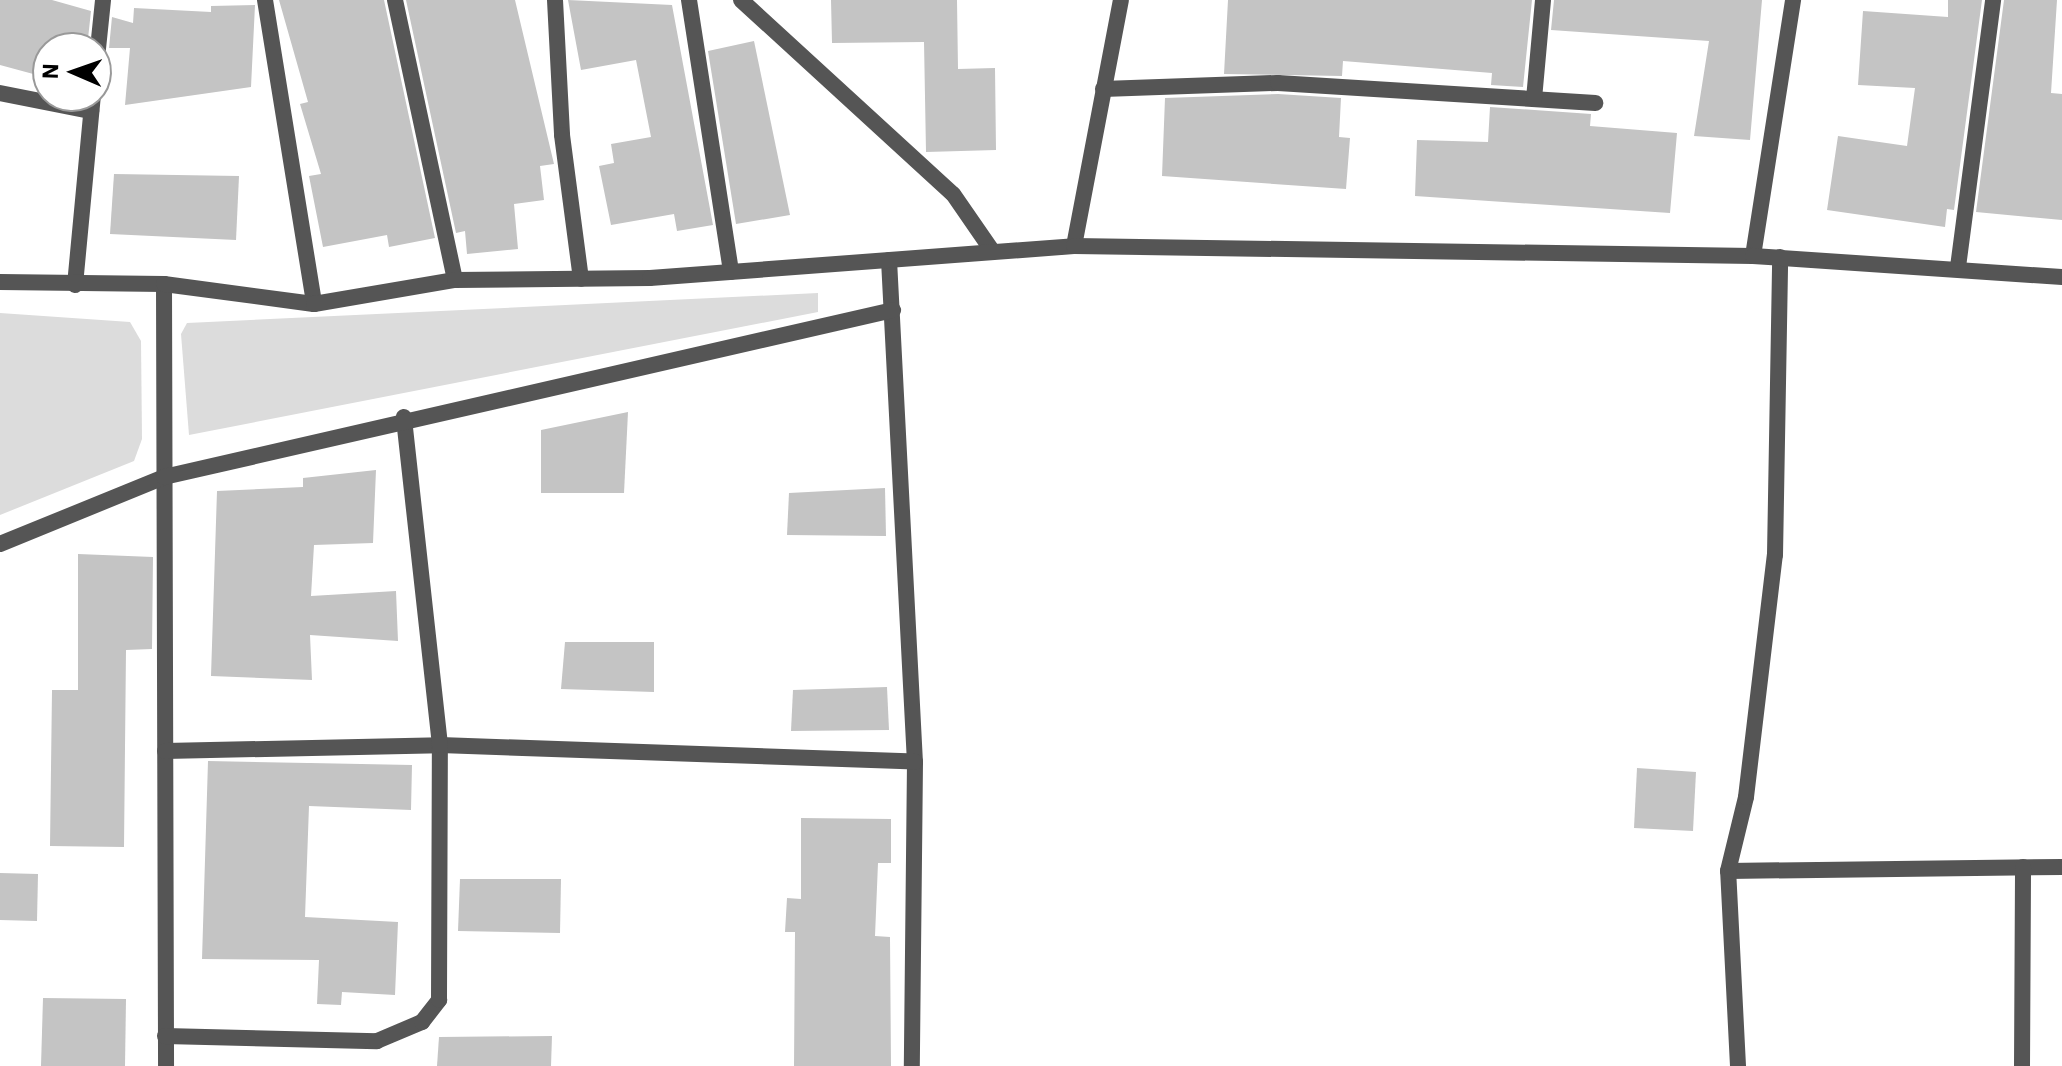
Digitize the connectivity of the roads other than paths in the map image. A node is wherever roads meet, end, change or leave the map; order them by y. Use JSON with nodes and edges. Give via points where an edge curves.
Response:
{"nodes":[{"id":1,"x":103,"y":0,"type":"edge"},
{"id":2,"x":265,"y":0,"type":"edge"},
{"id":3,"x":395,"y":0,"type":"edge"},
{"id":4,"x":555,"y":0,"type":"edge"},
{"id":5,"x":689,"y":0,"type":"edge"},
{"id":6,"x":741,"y":0,"type":"edge"},
{"id":7,"x":1121,"y":0,"type":"edge"},
{"id":8,"x":1543,"y":0,"type":"edge"},
{"id":9,"x":1793,"y":0,"type":"edge"},
{"id":10,"x":1993,"y":0,"type":"edge"},
{"id":11,"x":100,"y":32,"type":"edge"},
{"id":12,"x":1103,"y":89,"type":"junction"},
{"id":13,"x":0,"y":93,"type":"edge"},
{"id":14,"x":32,"y":97,"type":"edge"},
{"id":15,"x":1534,"y":99,"type":"junction"},
{"id":16,"x":1595,"y":103,"type":"dead end"},
{"id":17,"x":91,"y":112,"type":"edge"},
{"id":18,"x":1074,"y":246,"type":"junction"},
{"id":19,"x":993,"y":252,"type":"junction"},
{"id":20,"x":1753,"y":256,"type":"junction"},
{"id":21,"x":1780,"y":257,"type":"junction"},
{"id":22,"x":889,"y":260,"type":"junction"},
{"id":23,"x":1958,"y":267,"type":"junction"},
{"id":24,"x":731,"y":272,"type":"junction"},
{"id":25,"x":2062,"y":277,"type":"edge"},
{"id":26,"x":581,"y":279,"type":"junction"},
{"id":27,"x":455,"y":280,"type":"junction"},
{"id":28,"x":0,"y":282,"type":"edge"},
{"id":29,"x":164,"y":284,"type":"junction"},
{"id":30,"x":75,"y":285,"type":"junction"},
{"id":31,"x":314,"y":304,"type":"junction"},
{"id":32,"x":893,"y":310,"type":"junction"},
{"id":33,"x":404,"y":417,"type":"junction"},
{"id":34,"x":164,"y":477,"type":"junction"},
{"id":35,"x":0,"y":544,"type":"edge"},
{"id":36,"x":440,"y":745,"type":"junction"},
{"id":37,"x":165,"y":751,"type":"junction"},
{"id":38,"x":915,"y":762,"type":"junction"},
{"id":39,"x":2023,"y":867,"type":"junction"},
{"id":40,"x":2062,"y":867,"type":"edge"},
{"id":41,"x":1728,"y":871,"type":"junction"},
{"id":42,"x":165,"y":1036,"type":"junction"},
{"id":43,"x":166,"y":1066,"type":"edge"},
{"id":44,"x":912,"y":1066,"type":"edge"},
{"id":45,"x":1738,"y":1066,"type":"edge"},
{"id":46,"x":2022,"y":1066,"type":"edge"}],
"edges":[{"from":1,"to":11,"type":"street"},
{"from":2,"to":31,"type":"street"},
{"from":3,"to":27,"type":"street"},
{"from":4,"to":26,"type":"street","via":[[562,135]]},
{"from":5,"to":24,"type":"street"},
{"from":6,"to":19,"type":"street","via":[[953,194]]},
{"from":7,"to":12,"type":"street"},
{"from":8,"to":15,"type":"street"},
{"from":9,"to":20,"type":"street"},
{"from":10,"to":23,"type":"street"},
{"from":12,"to":15,"type":"street","via":[[1278,83]]},
{"from":12,"to":18,"type":"street"},
{"from":13,"to":14,"type":"street"},
{"from":15,"to":16,"type":"street"},
{"from":17,"to":30,"type":"street"},
{"from":18,"to":19,"type":"street"},
{"from":18,"to":20,"type":"street"},
{"from":19,"to":22,"type":"street"},
{"from":20,"to":21,"type":"street"},
{"from":21,"to":23,"type":"street"},
{"from":21,"to":41,"type":"street","via":[[1775,555],[1746,797]]},
{"from":22,"to":24,"type":"street"},
{"from":22,"to":32,"type":"street"},
{"from":23,"to":25,"type":"street"},
{"from":24,"to":26,"type":"street"},
{"from":26,"to":27,"type":"street"},
{"from":27,"to":31,"type":"street"},
{"from":28,"to":30,"type":"street"},
{"from":29,"to":30,"type":"street"},
{"from":29,"to":31,"type":"street"},
{"from":29,"to":34,"type":"street"},
{"from":32,"to":33,"type":"street"},
{"from":32,"to":38,"type":"street"},
{"from":33,"to":34,"type":"street"},
{"from":33,"to":36,"type":"street"},
{"from":34,"to":35,"type":"street"},
{"from":34,"to":37,"type":"street"},
{"from":36,"to":37,"type":"street"},
{"from":36,"to":38,"type":"street"},
{"from":36,"to":42,"type":"street","via":[[439,1000],[422,1022],[377,1041]]},
{"from":37,"to":42,"type":"street"},
{"from":38,"to":44,"type":"street"},
{"from":39,"to":40,"type":"street"},
{"from":39,"to":41,"type":"street"},
{"from":39,"to":46,"type":"street"},
{"from":41,"to":45,"type":"street"},
{"from":42,"to":43,"type":"street"}]}
